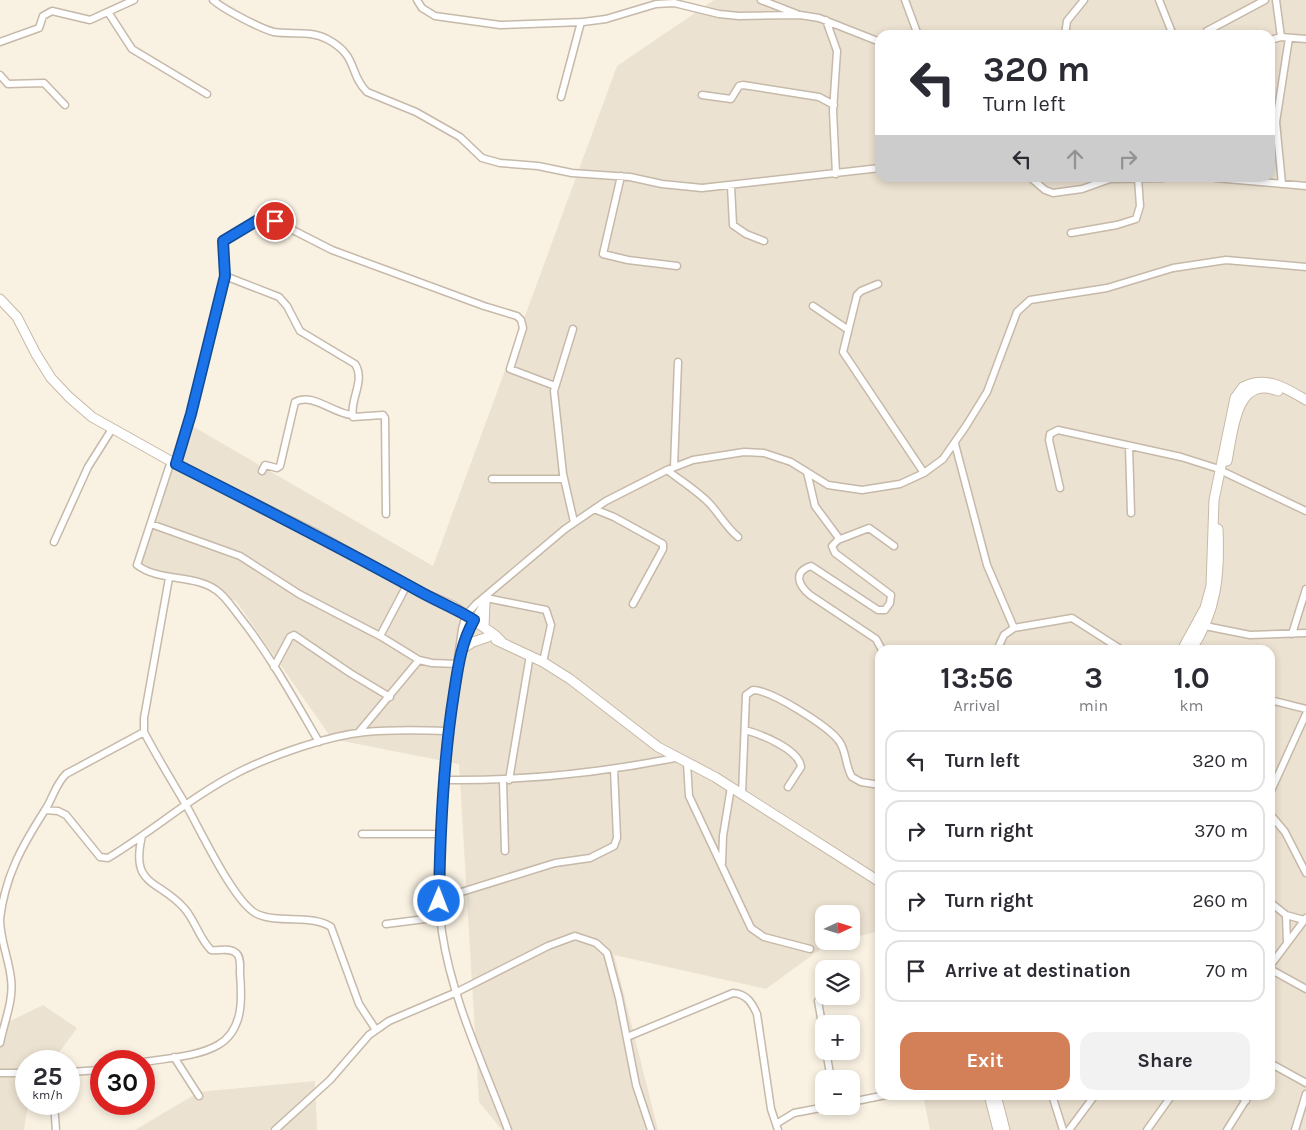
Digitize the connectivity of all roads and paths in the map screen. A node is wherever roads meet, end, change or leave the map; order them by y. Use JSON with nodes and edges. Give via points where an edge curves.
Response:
{"nodes":[{"id":1,"x":134,"y":0,"type":"edge"},
{"id":2,"x":213,"y":0,"type":"edge"},
{"id":3,"x":416,"y":0,"type":"edge"},
{"id":4,"x":761,"y":0,"type":"edge"},
{"id":5,"x":905,"y":0,"type":"edge"},
{"id":6,"x":1084,"y":0,"type":"edge"},
{"id":7,"x":1158,"y":0,"type":"edge"},
{"id":8,"x":1265,"y":0,"type":"edge"},
{"id":9,"x":1276,"y":0,"type":"edge"},
{"id":10,"x":108,"y":12,"type":"junction"},
{"id":11,"x":800,"y":15,"type":"junction"},
{"id":12,"x":826,"y":20,"type":"junction"},
{"id":13,"x":580,"y":22,"type":"junction"},
{"id":14,"x":916,"y":30,"type":"edge"},
{"id":15,"x":1065,"y":30,"type":"edge"},
{"id":16,"x":1171,"y":30,"type":"edge"},
{"id":17,"x":1209,"y":30,"type":"edge"},
{"id":18,"x":1280,"y":37,"type":"junction"},
{"id":19,"x":1275,"y":38,"type":"edge"},
{"id":20,"x":1289,"y":38,"type":"junction"},
{"id":21,"x":1306,"y":39,"type":"edge"},
{"id":22,"x":875,"y":40,"type":"edge"},
{"id":23,"x":0,"y":42,"type":"edge"},
{"id":24,"x":0,"y":74,"type":"edge"},
{"id":25,"x":206,"y":94,"type":"dead end"},
{"id":26,"x":702,"y":95,"type":"dead end"},
{"id":27,"x":561,"y":97,"type":"dead end"},
{"id":28,"x":65,"y":104,"type":"dead end"},
{"id":29,"x":834,"y":105,"type":"junction"},
{"id":30,"x":875,"y":169,"type":"edge"},
{"id":31,"x":836,"y":174,"type":"junction"},
{"id":32,"x":621,"y":176,"type":"junction"},
{"id":33,"x":1036,"y":182,"type":"edge"},
{"id":34,"x":1102,"y":182,"type":"edge"},
{"id":35,"x":1138,"y":182,"type":"edge"},
{"id":36,"x":1260,"y":182,"type":"edge"},
{"id":37,"x":1282,"y":184,"type":"junction"},
{"id":38,"x":731,"y":186,"type":"junction"},
{"id":39,"x":1306,"y":186,"type":"edge"},
{"id":40,"x":1071,"y":233,"type":"dead end"},
{"id":41,"x":764,"y":241,"type":"dead end"},
{"id":42,"x":677,"y":266,"type":"dead end"},
{"id":43,"x":1306,"y":267,"type":"edge"},
{"id":44,"x":225,"y":276,"type":"junction"},
{"id":45,"x":878,"y":284,"type":"dead end"},
{"id":46,"x":0,"y":299,"type":"edge"},
{"id":47,"x":813,"y":306,"type":"dead end"},
{"id":48,"x":573,"y":329,"type":"dead end"},
{"id":49,"x":847,"y":329,"type":"junction"},
{"id":50,"x":678,"y":362,"type":"dead end"},
{"id":51,"x":555,"y":386,"type":"junction"},
{"id":52,"x":1306,"y":400,"type":"edge"},
{"id":53,"x":1306,"y":408,"type":"edge"},
{"id":54,"x":352,"y":415,"type":"junction"},
{"id":55,"x":112,"y":429,"type":"junction"},
{"id":56,"x":954,"y":444,"type":"junction"},
{"id":57,"x":1129,"y":446,"type":"junction"},
{"id":58,"x":174,"y":463,"type":"junction"},
{"id":59,"x":670,"y":469,"type":"junction"},
{"id":60,"x":1222,"y":470,"type":"junction"},
{"id":61,"x":262,"y":471,"type":"dead end"},
{"id":62,"x":807,"y":472,"type":"junction"},
{"id":63,"x":924,"y":473,"type":"junction"},
{"id":64,"x":492,"y":479,"type":"dead end"},
{"id":65,"x":564,"y":479,"type":"junction"},
{"id":66,"x":1060,"y":488,"type":"dead end"},
{"id":67,"x":594,"y":509,"type":"junction"},
{"id":68,"x":1306,"y":511,"type":"edge"},
{"id":69,"x":1131,"y":513,"type":"dead end"},
{"id":70,"x":386,"y":514,"type":"dead end"},
{"id":71,"x":574,"y":522,"type":"junction"},
{"id":72,"x":151,"y":524,"type":"junction"},
{"id":73,"x":738,"y":537,"type":"dead end"},
{"id":74,"x":838,"y":540,"type":"junction"},
{"id":75,"x":54,"y":542,"type":"dead end"},
{"id":76,"x":894,"y":546,"type":"dead end"},
{"id":77,"x":170,"y":578,"type":"junction"},
{"id":78,"x":1215,"y":581,"type":"junction"},
{"id":79,"x":407,"y":585,"type":"junction"},
{"id":80,"x":1306,"y":589,"type":"edge"},
{"id":81,"x":486,"y":598,"type":"junction"},
{"id":82,"x":633,"y":604,"type":"dead end"},
{"id":83,"x":469,"y":620,"type":"junction"},
{"id":84,"x":1205,"y":626,"type":"junction"},
{"id":85,"x":484,"y":627,"type":"junction"},
{"id":86,"x":1014,"y":628,"type":"junction"},
{"id":87,"x":1306,"y":633,"type":"edge"},
{"id":88,"x":1292,"y":634,"type":"junction"},
{"id":89,"x":380,"y":636,"type":"junction"},
{"id":90,"x":488,"y":637,"type":"junction"},
{"id":91,"x":500,"y":641,"type":"junction"},
{"id":92,"x":879,"y":645,"type":"edge"},
{"id":93,"x":999,"y":645,"type":"edge"},
{"id":94,"x":1114,"y":645,"type":"edge"},
{"id":95,"x":1185,"y":645,"type":"edge"},
{"id":96,"x":1194,"y":645,"type":"edge"},
{"id":97,"x":461,"y":652,"type":"junction"},
{"id":98,"x":530,"y":655,"type":"junction"},
{"id":99,"x":419,"y":660,"type":"junction"},
{"id":100,"x":543,"y":662,"type":"junction"},
{"id":101,"x":458,"y":664,"type":"junction"},
{"id":102,"x":274,"y":667,"type":"junction"},
{"id":103,"x":390,"y":697,"type":"junction"},
{"id":104,"x":1275,"y":701,"type":"edge"},
{"id":105,"x":1306,"y":709,"type":"edge"},
{"id":106,"x":1306,"y":714,"type":"edge"},
{"id":107,"x":746,"y":730,"type":"junction"},
{"id":108,"x":449,"y":731,"type":"junction"},
{"id":109,"x":144,"y":732,"type":"junction"},
{"id":110,"x":359,"y":733,"type":"junction"},
{"id":111,"x":318,"y":742,"type":"junction"},
{"id":112,"x":675,"y":758,"type":"junction"},
{"id":113,"x":687,"y":763,"type":"junction"},
{"id":114,"x":614,"y":770,"type":"junction"},
{"id":115,"x":445,"y":780,"type":"junction"},
{"id":116,"x":506,"y":780,"type":"junction"},
{"id":117,"x":1275,"y":782,"type":"edge"},
{"id":118,"x":875,"y":784,"type":"edge"},
{"id":119,"x":731,"y":787,"type":"junction"},
{"id":120,"x":788,"y":787,"type":"dead end"},
{"id":121,"x":742,"y":794,"type":"junction"},
{"id":122,"x":186,"y":804,"type":"junction"},
{"id":123,"x":45,"y":810,"type":"junction"},
{"id":124,"x":1275,"y":820,"type":"edge"},
{"id":125,"x":362,"y":834,"type":"dead end"},
{"id":126,"x":440,"y":834,"type":"junction"},
{"id":127,"x":142,"y":836,"type":"junction"},
{"id":128,"x":505,"y":851,"type":"dead end"},
{"id":129,"x":722,"y":865,"type":"junction"},
{"id":130,"x":1306,"y":872,"type":"edge"},
{"id":131,"x":875,"y":879,"type":"edge"},
{"id":132,"x":439,"y":899,"type":"junction"},
{"id":133,"x":1275,"y":906,"type":"edge"},
{"id":134,"x":1286,"y":915,"type":"junction"},
{"id":135,"x":441,"y":917,"type":"junction"},
{"id":136,"x":1305,"y":919,"type":"edge"},
{"id":137,"x":386,"y":924,"type":"dead end"},
{"id":138,"x":0,"y":936,"type":"edge"},
{"id":139,"x":1287,"y":943,"type":"junction"},
{"id":140,"x":810,"y":949,"type":"dead end"},
{"id":141,"x":1275,"y":960,"type":"edge"},
{"id":142,"x":1275,"y":970,"type":"edge"},
{"id":143,"x":1306,"y":989,"type":"edge"},
{"id":144,"x":457,"y":992,"type":"junction"},
{"id":145,"x":376,"y":1030,"type":"junction"},
{"id":146,"x":626,"y":1037,"type":"junction"},
{"id":147,"x":0,"y":1043,"type":"edge"},
{"id":148,"x":174,"y":1057,"type":"junction"},
{"id":149,"x":155,"y":1060,"type":"edge"},
{"id":150,"x":1275,"y":1066,"type":"edge"},
{"id":151,"x":0,"y":1072,"type":"edge"},
{"id":152,"x":15,"y":1073,"type":"edge"},
{"id":153,"x":1306,"y":1083,"type":"edge"},
{"id":154,"x":1306,"y":1094,"type":"edge"},
{"id":155,"x":199,"y":1096,"type":"dead end"},
{"id":156,"x":875,"y":1097,"type":"edge"},
{"id":157,"x":860,"y":1100,"type":"edge"},
{"id":158,"x":990,"y":1100,"type":"edge"},
{"id":159,"x":997,"y":1100,"type":"edge"},
{"id":160,"x":1054,"y":1100,"type":"edge"},
{"id":161,"x":1091,"y":1100,"type":"edge"},
{"id":162,"x":1168,"y":1100,"type":"edge"},
{"id":163,"x":1247,"y":1100,"type":"edge"},
{"id":164,"x":815,"y":1109,"type":"edge"},
{"id":165,"x":54,"y":1115,"type":"edge"},
{"id":166,"x":777,"y":1127,"type":"edge"},
{"id":167,"x":55,"y":1130,"type":"edge"},
{"id":168,"x":275,"y":1130,"type":"edge"},
{"id":169,"x":508,"y":1130,"type":"edge"},
{"id":170,"x":651,"y":1130,"type":"edge"},
{"id":171,"x":998,"y":1130,"type":"edge"},
{"id":172,"x":1005,"y":1130,"type":"edge"},
{"id":173,"x":1063,"y":1130,"type":"edge"},
{"id":174,"x":1069,"y":1130,"type":"edge"},
{"id":175,"x":1147,"y":1130,"type":"edge"},
{"id":176,"x":1228,"y":1130,"type":"edge"},
{"id":177,"x":1295,"y":1130,"type":"edge"}],
"edges":[{"from":1,"to":10,"type":"street"},
{"from":2,"to":32,"type":"street","via":[[272,31],[316,34],[326,38],[347,53],[367,92],[432,120],[460,137],[482,158],[572,173]]},
{"from":3,"to":13,"type":"street","via":[[435,16],[483,23]]},
{"from":4,"to":11,"type":"street"},
{"from":5,"to":14,"type":"street"},
{"from":6,"to":15,"type":"street","via":[[1067,21]]},
{"from":7,"to":16,"type":"street"},
{"from":8,"to":17,"type":"street"},
{"from":9,"to":18,"type":"street"},
{"from":10,"to":23,"type":"street","via":[[90,20],[52,11],[43,16],[39,28]]},
{"from":10,"to":25,"type":"street","via":[[130,47]]},
{"from":11,"to":12,"type":"street"},
{"from":11,"to":13,"type":"street","via":[[740,16],[664,3]]},
{"from":12,"to":22,"type":"street"},
{"from":12,"to":29,"type":"street","via":[[837,51]]},
{"from":13,"to":27,"type":"street"},
{"from":18,"to":19,"type":"street"},
{"from":18,"to":20,"type":"street"},
{"from":20,"to":21,"type":"street"},
{"from":20,"to":37,"type":"street","via":[[1276,122]]},
{"from":24,"to":28,"type":"street","via":[[8,84],[44,83]]},
{"from":26,"to":29,"type":"street","via":[[731,99],[743,85],[819,97]]},
{"from":29,"to":31,"type":"street"},
{"from":30,"to":31,"type":"street"},
{"from":31,"to":38,"type":"street"},
{"from":32,"to":38,"type":"street","via":[[686,188]]},
{"from":32,"to":42,"type":"street","via":[[603,254]]},
{"from":33,"to":34,"type":"street","via":[[1053,193],[1082,189]]},
{"from":35,"to":40,"type":"street","via":[[1140,206],[1136,219]]},
{"from":36,"to":37,"type":"street"},
{"from":37,"to":39,"type":"street"},
{"from":38,"to":41,"type":"street","via":[[734,225]]},
{"from":43,"to":56,"type":"street","via":[[1226,260],[1173,268],[1099,289],[1030,300],[1017,312],[987,392]]},
{"from":44,"to":51,"type":"street","via":[[223,241],[267,218],[332,250],[517,316],[523,328],[510,371]]},
{"from":44,"to":54,"type":"street","via":[[279,297],[300,331],[355,364],[359,378]]},
{"from":44,"to":58,"type":"street","via":[[191,414]]},
{"from":45,"to":49,"type":"street","via":[[858,292]]},
{"from":46,"to":55,"type":"street","via":[[17,317],[44,367],[60,388],[92,417]]},
{"from":47,"to":49,"type":"street"},
{"from":48,"to":51,"type":"street"},
{"from":49,"to":63,"type":"street","via":[[845,357]]},
{"from":50,"to":59,"type":"street"},
{"from":51,"to":65,"type":"street"},
{"from":52,"to":60,"type":"street","via":[[1273,382],[1259,381],[1243,387],[1233,403]]},
{"from":53,"to":60,"type":"street","via":[[1281,392],[1268,388],[1253,389],[1246,394]]},
{"from":54,"to":61,"type":"street","via":[[342,415],[307,399],[295,402],[280,466],[265,465]]},
{"from":54,"to":70,"type":"street","via":[[358,419],[385,416]]},
{"from":55,"to":58,"type":"street"},
{"from":55,"to":75,"type":"street","via":[[88,467]]},
{"from":56,"to":63,"type":"street","via":[[938,464]]},
{"from":56,"to":86,"type":"street","via":[[987,565]]},
{"from":57,"to":60,"type":"street"},
{"from":57,"to":66,"type":"street","via":[[1054,431],[1050,434],[1050,450]]},
{"from":57,"to":69,"type":"street"},
{"from":58,"to":72,"type":"street"},
{"from":58,"to":79,"type":"street","via":[[316,534]]},
{"from":59,"to":62,"type":"street","via":[[702,458],[753,452],[778,456]]},
{"from":59,"to":67,"type":"street"},
{"from":59,"to":73,"type":"street","via":[[711,505],[725,527]]},
{"from":60,"to":68,"type":"street"},
{"from":60,"to":78,"type":"street","via":[[1214,500]]},
{"from":62,"to":63,"type":"street","via":[[828,485],[862,490],[900,484]]},
{"from":62,"to":74,"type":"street","via":[[815,506]]},
{"from":64,"to":65,"type":"street"},
{"from":65,"to":71,"type":"street"},
{"from":67,"to":71,"type":"street"},
{"from":67,"to":82,"type":"street","via":[[663,544]]},
{"from":71,"to":81,"type":"street"},
{"from":72,"to":77,"type":"street","via":[[137,565]]},
{"from":72,"to":89,"type":"street","via":[[240,556],[299,594]]},
{"from":74,"to":76,"type":"street","via":[[869,528]]},
{"from":74,"to":92,"type":"street","via":[[832,546],[835,553],[888,591],[891,600],[888,607],[878,610],[811,566],[802,569],[798,580],[810,595],[876,639]]},
{"from":77,"to":102,"type":"street","via":[[205,584],[219,592]]},
{"from":77,"to":109,"type":"street"},
{"from":78,"to":84,"type":"street","via":[[1216,596]]},
{"from":78,"to":95,"type":"street"},
{"from":79,"to":83,"type":"street"},
{"from":79,"to":89,"type":"street"},
{"from":80,"to":88,"type":"street"},
{"from":81,"to":83,"type":"street"},
{"from":81,"to":85,"type":"street"},
{"from":81,"to":100,"type":"street","via":[[546,610],[552,625]]},
{"from":83,"to":85,"type":"street"},
{"from":83,"to":90,"type":"street"},
{"from":83,"to":97,"type":"street"},
{"from":84,"to":88,"type":"street","via":[[1243,635]]},
{"from":84,"to":96,"type":"street"},
{"from":85,"to":91,"type":"street"},
{"from":86,"to":93,"type":"street","via":[[1004,635]]},
{"from":86,"to":94,"type":"street","via":[[1072,618]]},
{"from":87,"to":88,"type":"street"},
{"from":89,"to":99,"type":"street"},
{"from":90,"to":91,"type":"street"},
{"from":90,"to":97,"type":"street","via":[[473,642]]},
{"from":91,"to":98,"type":"street"},
{"from":97,"to":101,"type":"street"},
{"from":98,"to":100,"type":"street"},
{"from":98,"to":116,"type":"street"},
{"from":99,"to":101,"type":"street"},
{"from":99,"to":103,"type":"street"},
{"from":100,"to":112,"type":"street"},
{"from":101,"to":108,"type":"street"},
{"from":102,"to":103,"type":"street","via":[[294,635]]},
{"from":102,"to":111,"type":"street"},
{"from":103,"to":110,"type":"street"},
{"from":104,"to":105,"type":"street"},
{"from":106,"to":117,"type":"street"},
{"from":107,"to":118,"type":"street","via":[[748,692],[758,690],[809,717],[833,734],[847,756],[849,773],[856,780]]},
{"from":107,"to":120,"type":"street","via":[[775,741],[799,762],[801,767]]},
{"from":107,"to":121,"type":"street"},
{"from":108,"to":110,"type":"street"},
{"from":108,"to":115,"type":"street"},
{"from":109,"to":122,"type":"street"},
{"from":109,"to":123,"type":"street","via":[[66,774]]},
{"from":110,"to":111,"type":"street"},
{"from":111,"to":122,"type":"street","via":[[238,773]]},
{"from":112,"to":113,"type":"street"},
{"from":112,"to":114,"type":"street"},
{"from":113,"to":119,"type":"street"},
{"from":113,"to":129,"type":"street","via":[[689,796]]},
{"from":114,"to":116,"type":"street"},
{"from":114,"to":132,"type":"street","via":[[617,838],[614,846],[590,858],[554,863]]},
{"from":115,"to":116,"type":"street"},
{"from":115,"to":126,"type":"street"},
{"from":116,"to":128,"type":"street"},
{"from":119,"to":121,"type":"street"},
{"from":119,"to":129,"type":"street"},
{"from":121,"to":131,"type":"street"},
{"from":122,"to":127,"type":"street"},
{"from":122,"to":145,"type":"street","via":[[247,907],[256,914],[275,919],[331,926],[360,1004]]},
{"from":123,"to":127,"type":"street","via":[[66,815],[100,857],[108,858]]},
{"from":123,"to":138,"type":"street","via":[[15,860],[0,920]]},
{"from":124,"to":130,"type":"street"},
{"from":125,"to":126,"type":"street"},
{"from":126,"to":132,"type":"street"},
{"from":127,"to":148,"type":"street","via":[[138,860],[146,879],[182,906],[209,947],[231,950],[239,959],[241,1006],[233,1030],[209,1049]]},
{"from":129,"to":140,"type":"street","via":[[756,934]]},
{"from":132,"to":135,"type":"street"},
{"from":133,"to":134,"type":"street"},
{"from":134,"to":136,"type":"street"},
{"from":134,"to":139,"type":"street"},
{"from":135,"to":137,"type":"street"},
{"from":135,"to":144,"type":"street"},
{"from":136,"to":139,"type":"street"},
{"from":138,"to":147,"type":"street","via":[[11,981],[11,998]]},
{"from":139,"to":141,"type":"street"},
{"from":142,"to":143,"type":"street"},
{"from":144,"to":145,"type":"street","via":[[398,1016]]},
{"from":144,"to":146,"type":"street","via":[[548,946],[572,936],[580,937],[596,943],[607,953]]},
{"from":144,"to":169,"type":"street"},
{"from":145,"to":168,"type":"street","via":[[330,1080]]},
{"from":146,"to":166,"type":"street","via":[[733,994],[744,996],[753,1004],[757,1014],[771,1109]]},
{"from":146,"to":170,"type":"street","via":[[636,1085]]},
{"from":148,"to":149,"type":"street"},
{"from":148,"to":155,"type":"street"},
{"from":150,"to":153,"type":"street"},
{"from":151,"to":152,"type":"street"},
{"from":154,"to":177,"type":"street"},
{"from":156,"to":157,"type":"street"},
{"from":158,"to":171,"type":"street"},
{"from":159,"to":172,"type":"street"},
{"from":160,"to":173,"type":"street"},
{"from":161,"to":174,"type":"street"},
{"from":162,"to":175,"type":"street"},
{"from":163,"to":176,"type":"street"},
{"from":164,"to":166,"type":"street","via":[[794,1113]]},
{"from":165,"to":167,"type":"street"}]}
